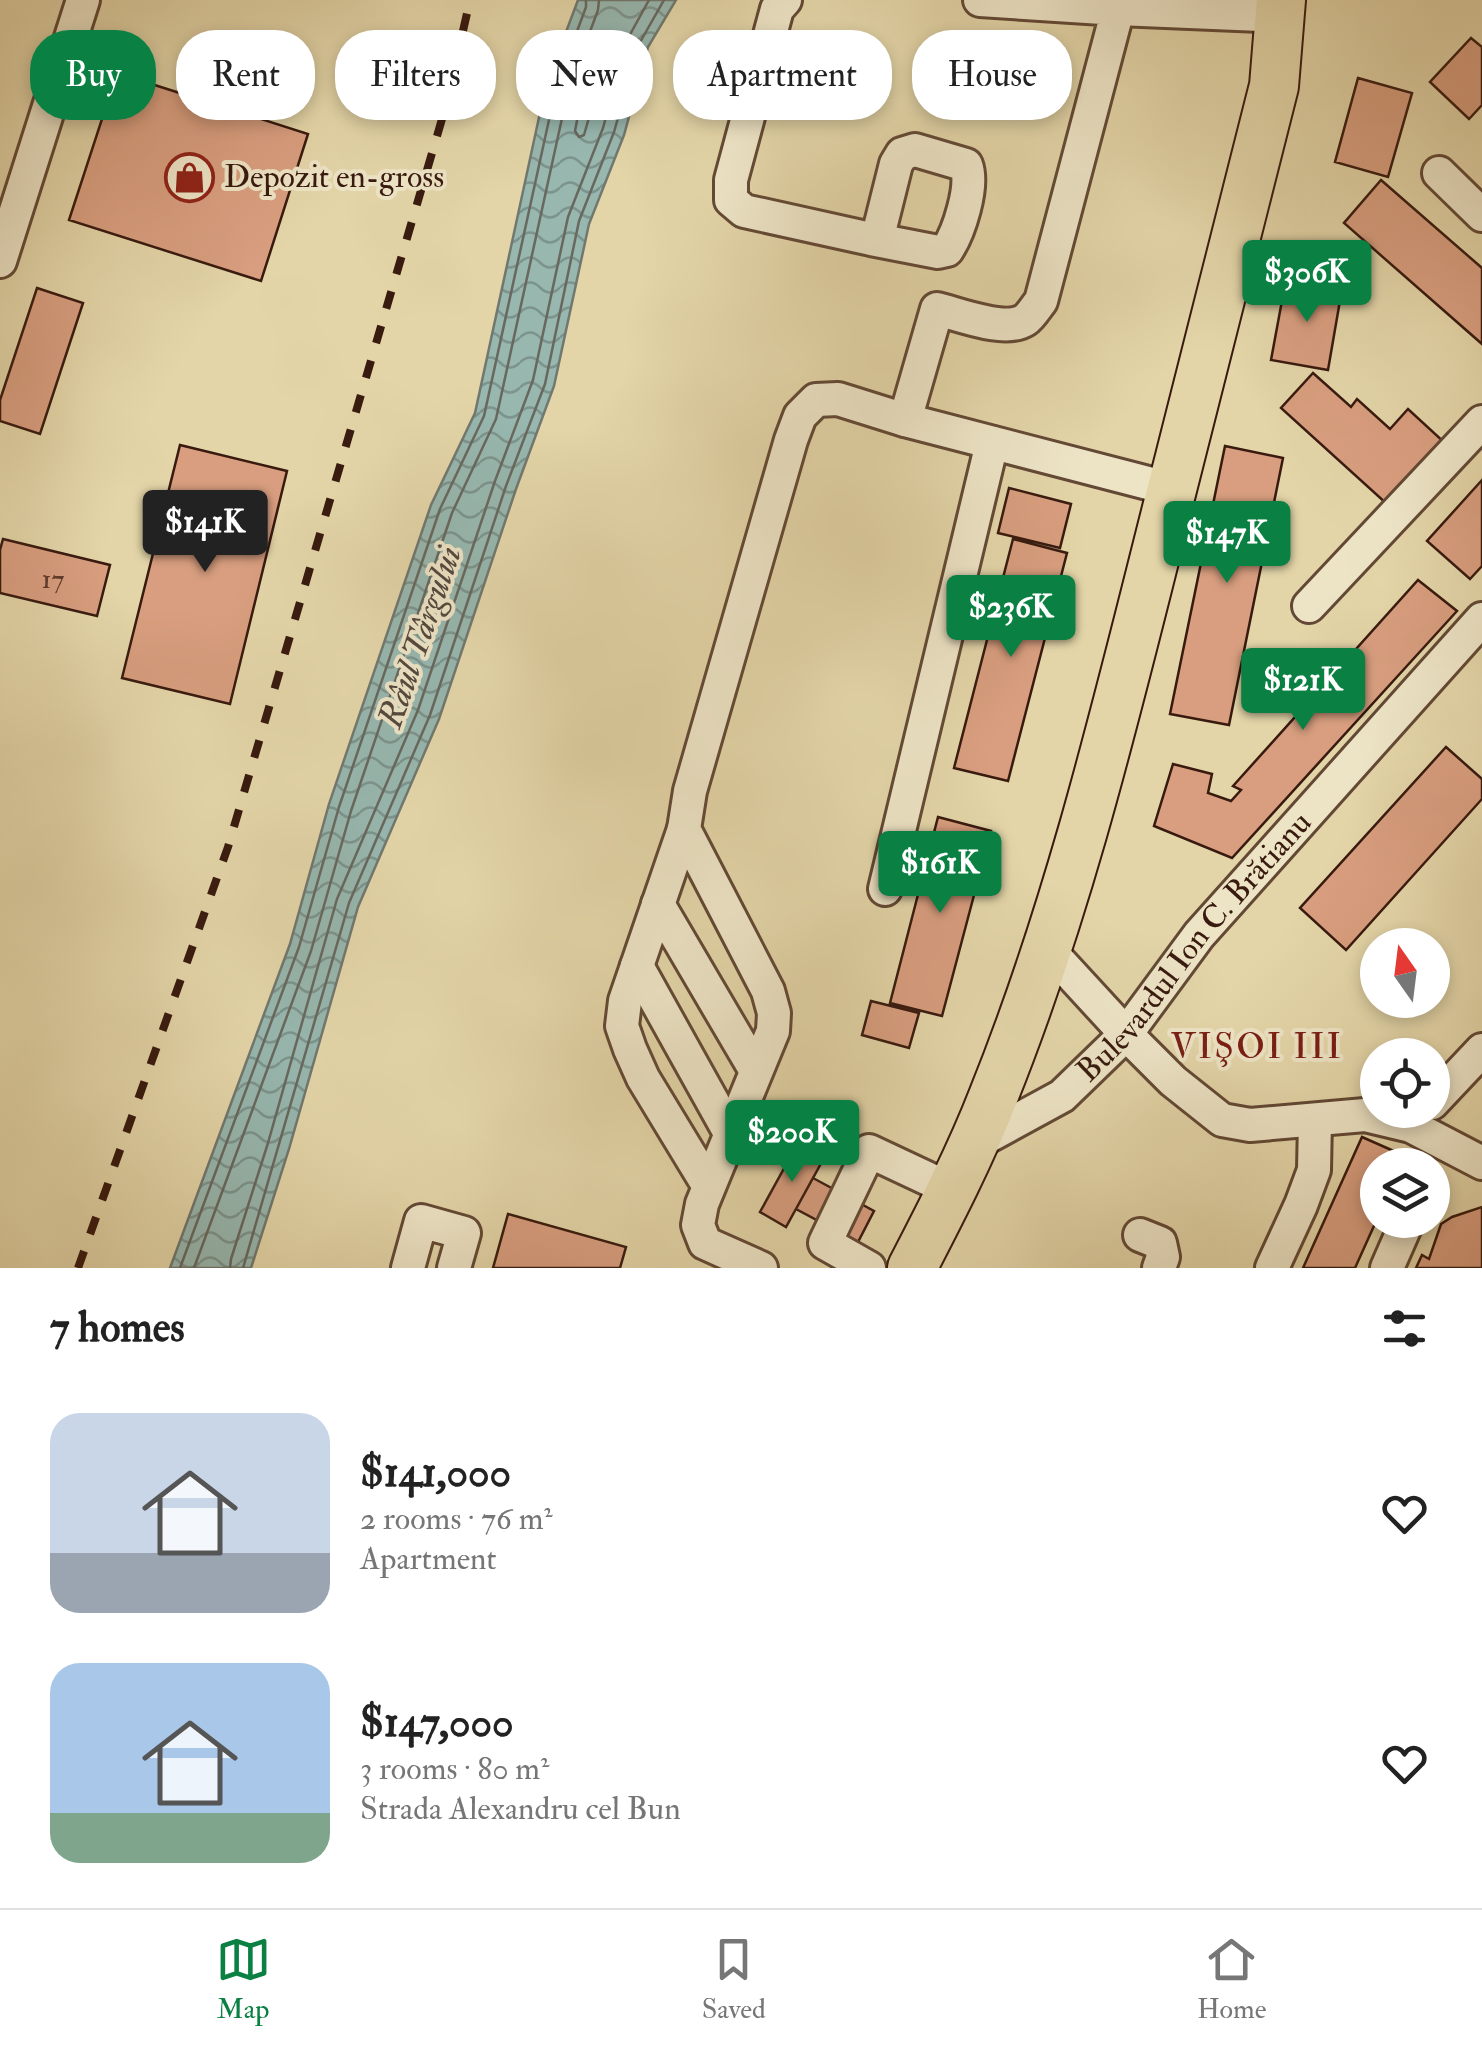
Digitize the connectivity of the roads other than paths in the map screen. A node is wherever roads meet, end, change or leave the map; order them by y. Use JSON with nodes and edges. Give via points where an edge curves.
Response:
{"nodes":[{"id":1,"x":83,"y":0,"type":"edge"},
{"id":2,"x":786,"y":0,"type":"edge"},
{"id":3,"x":980,"y":0,"type":"edge"},
{"id":4,"x":1118,"y":8,"type":"junction"},
{"id":5,"x":1282,"y":8,"type":"edge"},
{"id":6,"x":1439,"y":174,"type":"dead end"},
{"id":7,"x":10,"y":194,"type":"edge"},
{"id":8,"x":1482,"y":214,"type":"edge"},
{"id":9,"x":870,"y":239,"type":"dead end"},
{"id":10,"x":0,"y":261,"type":"edge"},
{"id":11,"x":905,"y":420,"type":"junction"},
{"id":12,"x":1482,"y":422,"type":"edge"},
{"id":13,"x":992,"y":443,"type":"junction"},
{"id":14,"x":1172,"y":489,"type":"junction"},
{"id":15,"x":1309,"y":606,"type":"dead end"},
{"id":16,"x":1482,"y":618,"type":"edge"},
{"id":17,"x":684,"y":829,"type":"junction"},
{"id":18,"x":885,"y":889,"type":"dead end"},
{"id":19,"x":658,"y":904,"type":"junction"},
{"id":20,"x":1046,"y":946,"type":"junction"},
{"id":21,"x":637,"y":966,"type":"junction"},
{"id":22,"x":1126,"y":1034,"type":"junction"},
{"id":23,"x":1482,"y":1050,"type":"edge"},
{"id":24,"x":756,"y":1072,"type":"junction"},
{"id":25,"x":1315,"y":1120,"type":"junction"},
{"id":26,"x":1428,"y":1129,"type":"edge"},
{"id":27,"x":730,"y":1133,"type":"junction"},
{"id":28,"x":974,"y":1144,"type":"junction"},
{"id":29,"x":1482,"y":1163,"type":"edge"},
{"id":30,"x":708,"y":1185,"type":"junction"},
{"id":31,"x":952,"y":1190,"type":"junction"},
{"id":32,"x":1140,"y":1235,"type":"dead end"},
{"id":33,"x":1400,"y":1238,"type":"edge"},
{"id":34,"x":408,"y":1268,"type":"edge"},
{"id":35,"x":454,"y":1268,"type":"edge"},
{"id":36,"x":761,"y":1268,"type":"edge"},
{"id":37,"x":870,"y":1268,"type":"edge"},
{"id":38,"x":912,"y":1268,"type":"edge"},
{"id":39,"x":1159,"y":1268,"type":"edge"},
{"id":40,"x":1272,"y":1268,"type":"edge"},
{"id":41,"x":1387,"y":1268,"type":"edge"}],
"edges":[{"from":1,"to":7,"type":"street"},
{"from":2,"to":9,"type":"street","via":[[777,9],[730,180],[731,200],[744,211]]},
{"from":3,"to":4,"type":"street"},
{"from":4,"to":5,"type":"street"},
{"from":4,"to":11,"type":"street","via":[[1041,302],[1014,324],[936,309]]},
{"from":5,"to":14,"type":"highway","via":[[1274,86]]},
{"from":6,"to":8,"type":"street"},
{"from":7,"to":10,"type":"street"},
{"from":11,"to":13,"type":"street"},
{"from":11,"to":17,"type":"street","via":[[838,399],[816,400],[800,416]]},
{"from":12,"to":15,"type":"street"},
{"from":13,"to":14,"type":"street"},
{"from":13,"to":18,"type":"street"},
{"from":14,"to":20,"type":"highway","via":[[1095,788]]},
{"from":16,"to":22,"type":"street","name":"Bulevardul Ion C. Brătianu","via":[[1199,936]]},
{"from":17,"to":19,"type":"street"},
{"from":17,"to":24,"type":"street","via":[[768,991],[773,1031]]},
{"from":19,"to":21,"type":"street"},
{"from":19,"to":24,"type":"street"},
{"from":20,"to":22,"type":"street"},
{"from":20,"to":28,"type":"highway"},
{"from":21,"to":27,"type":"street"},
{"from":21,"to":30,"type":"street","via":[[622,1026],[643,1078]]},
{"from":22,"to":25,"type":"street","via":[[1222,1120]]},
{"from":22,"to":28,"type":"street","name":"Bulevardul Ion C. Brătianu","via":[[1062,1096]]},
{"from":23,"to":26,"type":"street"},
{"from":24,"to":27,"type":"street"},
{"from":25,"to":26,"type":"street","via":[[1364,1115]]},
{"from":25,"to":40,"type":"street","via":[[1314,1170]]},
{"from":26,"to":29,"type":"street"},
{"from":27,"to":30,"type":"street"},
{"from":28,"to":31,"type":"highway"},
{"from":30,"to":36,"type":"street","via":[[698,1225],[705,1243]]},
{"from":31,"to":37,"type":"street","via":[[869,1151],[825,1243]]},
{"from":31,"to":38,"type":"highway"},
{"from":32,"to":39,"type":"street","via":[[1160,1243]]},
{"from":33,"to":41,"type":"street"},
{"from":34,"to":35,"type":"street","via":[[421,1221],[464,1233]]}]}
